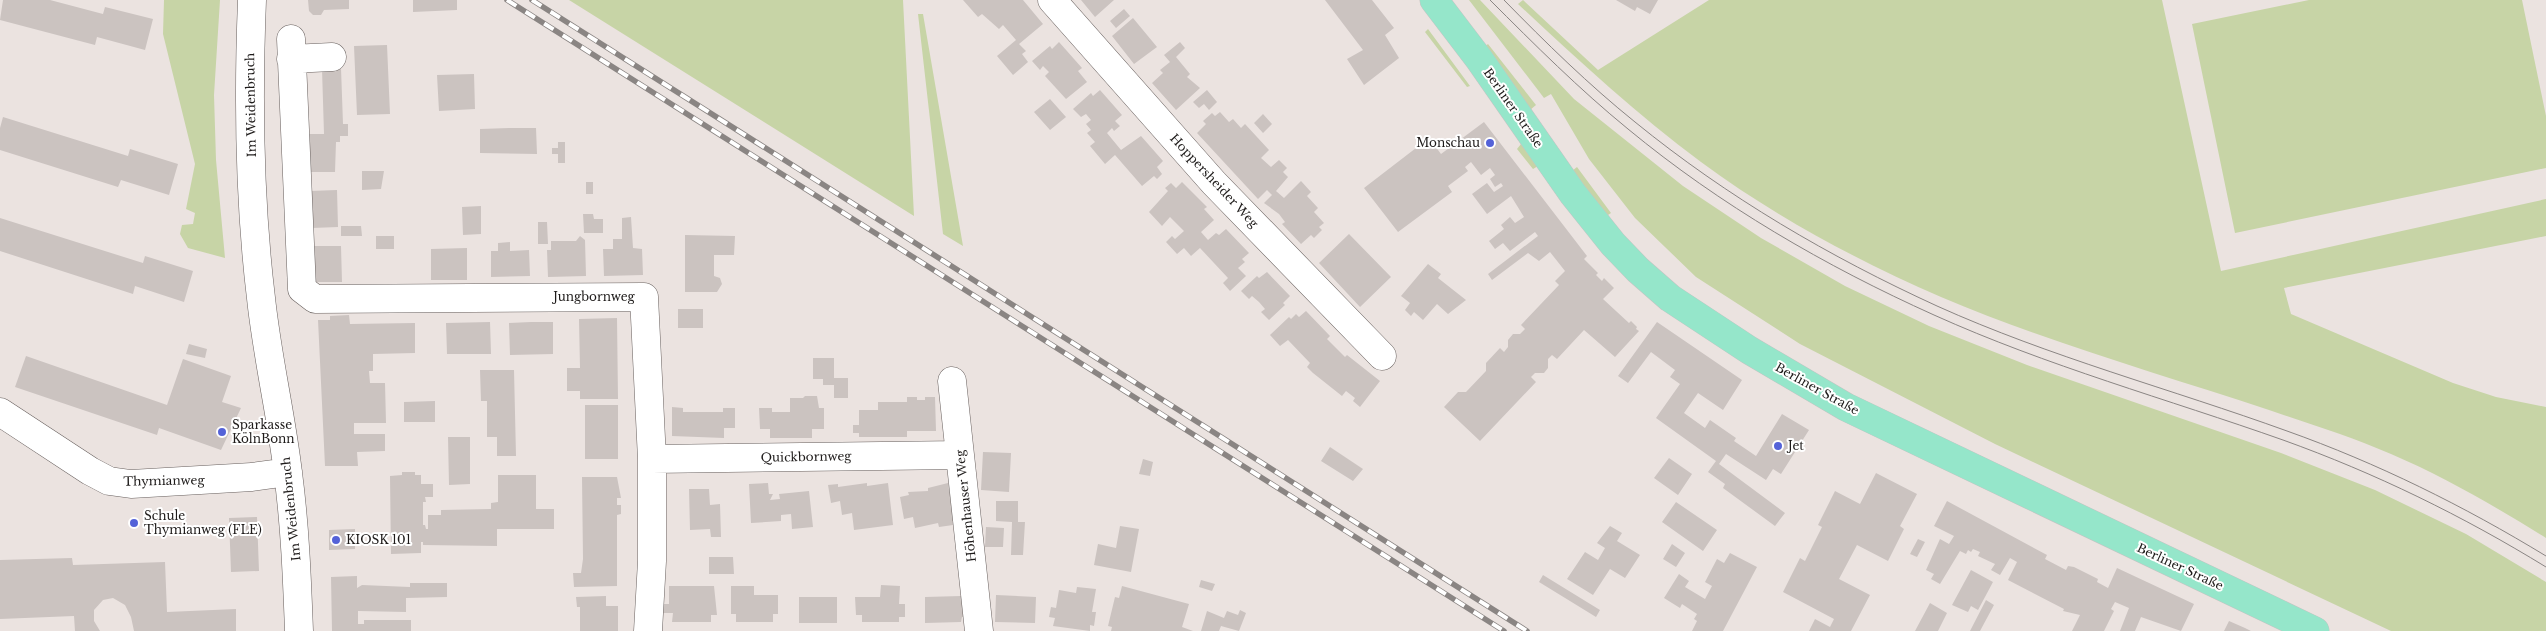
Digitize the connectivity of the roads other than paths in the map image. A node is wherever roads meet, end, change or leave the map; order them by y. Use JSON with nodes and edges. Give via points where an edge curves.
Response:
{"nodes":[{"id":1,"x":252,"y":0,"type":"edge"},
{"id":2,"x":1052,"y":0,"type":"edge"},
{"id":3,"x":1434,"y":0,"type":"edge"},
{"id":4,"x":332,"y":57,"type":"dead end"},
{"id":5,"x":302,"y":289,"type":"junction"},
{"id":6,"x":261,"y":299,"type":"junction"},
{"id":7,"x":1382,"y":356,"type":"dead end"},
{"id":8,"x":952,"y":381,"type":"dead end"},
{"id":9,"x":0,"y":412,"type":"edge"},
{"id":10,"x":960,"y":455,"type":"junction"},
{"id":11,"x":652,"y":460,"type":"junction"},
{"id":12,"x":288,"y":472,"type":"junction"},
{"id":13,"x":299,"y":631,"type":"edge"},
{"id":14,"x":648,"y":631,"type":"edge"},
{"id":15,"x":979,"y":631,"type":"edge"},
{"id":16,"x":2315,"y":631,"type":"edge"}],
"edges":[{"from":1,"to":6,"type":"street","name":"Im Weidenbruch","via":[[249,89],[254,232]]},
{"from":2,"to":7,"type":"street","name":"Hoppersheider Weg","via":[[1214,183]]},
{"from":3,"to":16,"type":"main road","name":"Berliner Straße","via":[[1573,194],[1613,244],[1670,298],[1749,350],[1846,407]]},
{"from":4,"to":5,"type":"street","via":[[291,49]]},
{"from":5,"to":6,"type":"street","via":[[288,295]]},
{"from":5,"to":11,"type":"street","name":"Jungbornweg","via":[[315,299],[644,297]]},
{"from":6,"to":12,"type":"street","name":"Im Weidenbruch"},
{"from":8,"to":10,"type":"street","name":"Höhenhauser Weg"},
{"from":9,"to":12,"type":"street","name":"Thymianweg","via":[[90,472],[110,481],[131,484]]},
{"from":10,"to":11,"type":"street","name":"Quickbornweg"},
{"from":10,"to":15,"type":"street","name":"Höhenhauser Weg"},
{"from":11,"to":14,"type":"street","name":"Jungbornweg"},
{"from":12,"to":13,"type":"street","name":"Im Weidenbruch","via":[[296,542]]}]}
